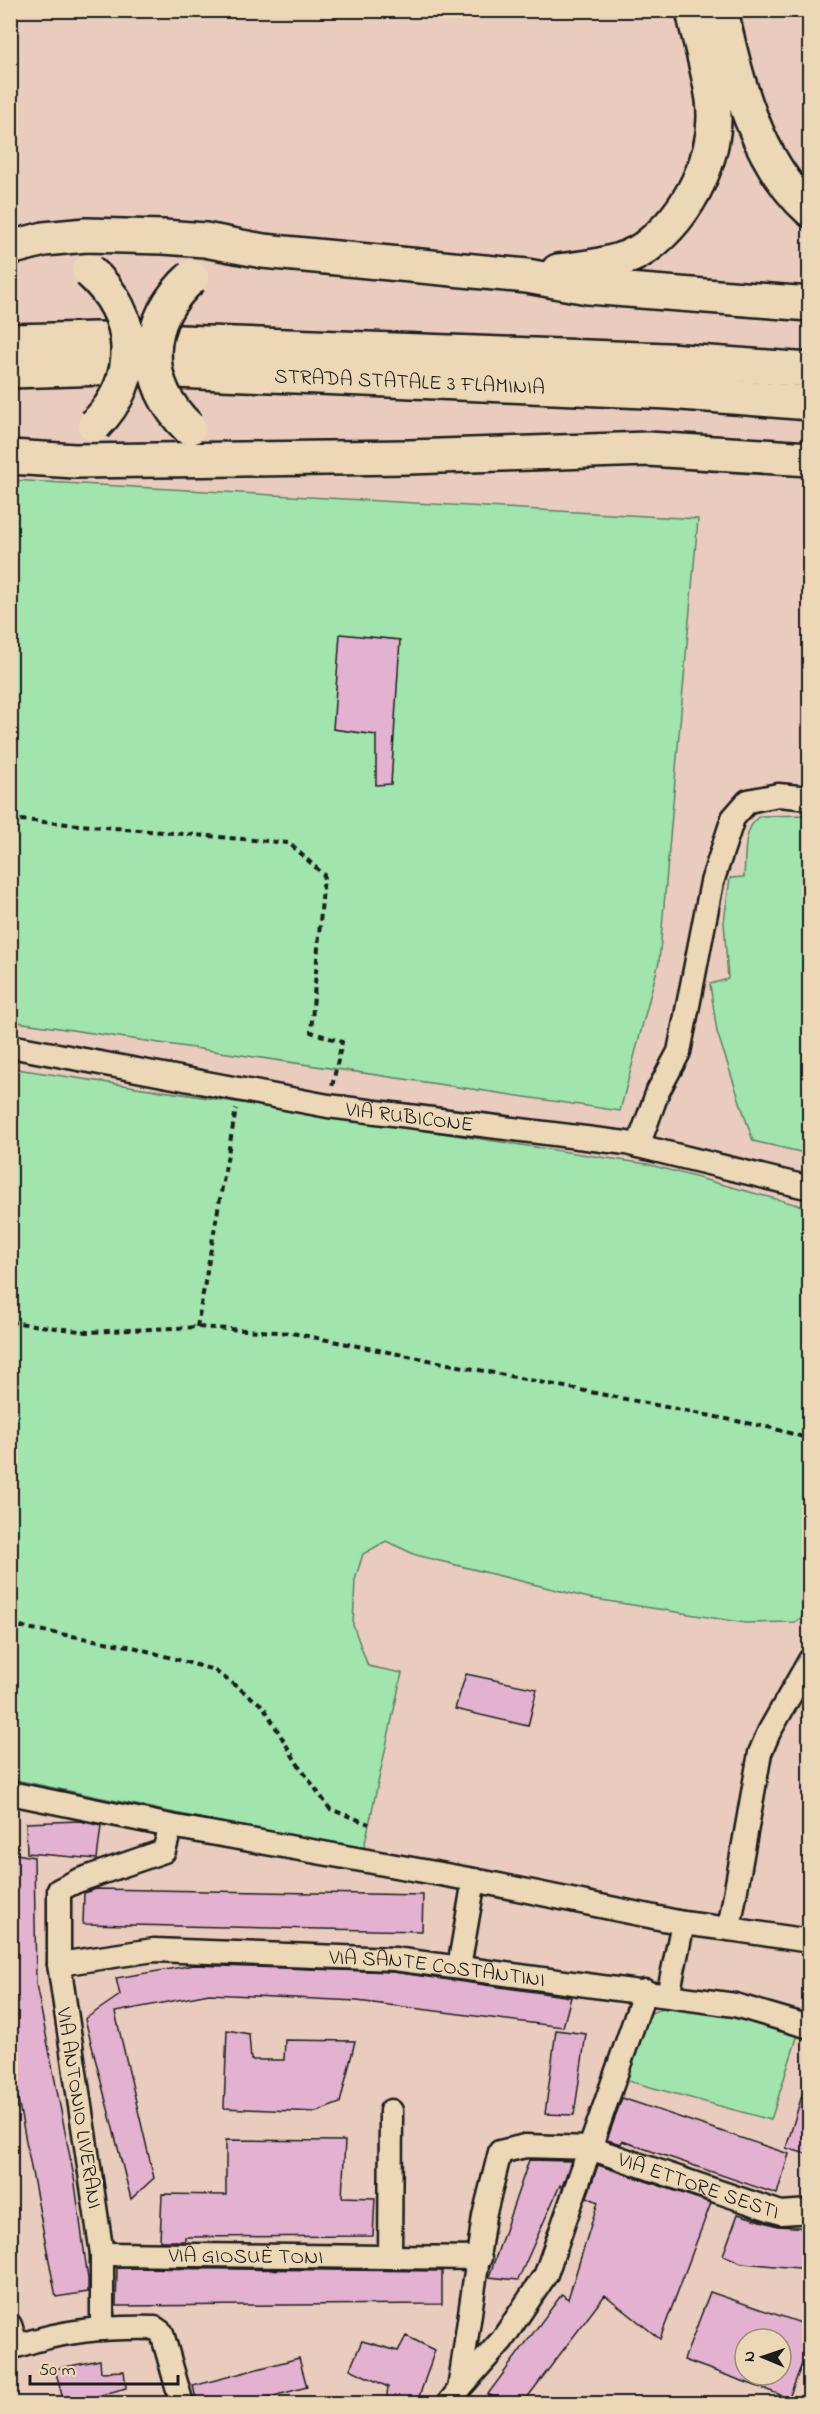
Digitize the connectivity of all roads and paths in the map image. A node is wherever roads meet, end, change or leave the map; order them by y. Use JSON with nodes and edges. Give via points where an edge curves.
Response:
{"nodes":[{"id":1,"x":693,"y":10,"type":"edge"},
{"id":2,"x":721,"y":10,"type":"edge"},
{"id":3,"x":10,"y":201,"type":"edge"},
{"id":4,"x":10,"y":209,"type":"edge"},
{"id":5,"x":810,"y":210,"type":"edge"},
{"id":6,"x":10,"y":248,"type":"edge"},
{"id":7,"x":263,"y":251,"type":"junction"},
{"id":8,"x":527,"y":276,"type":"junction"},
{"id":9,"x":810,"y":304,"type":"edge"},
{"id":10,"x":10,"y":341,"type":"edge"},
{"id":11,"x":810,"y":370,"type":"edge"},
{"id":12,"x":10,"y":371,"type":"edge"},
{"id":13,"x":810,"y":403,"type":"edge"},
{"id":14,"x":10,"y":451,"type":"edge"},
{"id":15,"x":10,"y":457,"type":"edge"},
{"id":16,"x":268,"y":458,"type":"junction"},
{"id":17,"x":810,"y":459,"type":"edge"},
{"id":18,"x":810,"y":798,"type":"edge"},
{"id":19,"x":10,"y":819,"type":"edge"},
{"id":20,"x":10,"y":1046,"type":"edge"},
{"id":21,"x":239,"y":1089,"type":"junction"},
{"id":22,"x":328,"y":1106,"type":"junction"},
{"id":23,"x":638,"y":1146,"type":"junction"},
{"id":24,"x":810,"y":1188,"type":"edge"},
{"id":25,"x":10,"y":1322,"type":"edge"},
{"id":26,"x":197,"y":1327,"type":"junction"},
{"id":27,"x":810,"y":1439,"type":"edge"},
{"id":28,"x":10,"y":1625,"type":"edge"},
{"id":29,"x":810,"y":1660,"type":"edge"},
{"id":30,"x":10,"y":1793,"type":"edge"},
{"id":31,"x":369,"y":1824,"type":"dead end"},
{"id":32,"x":171,"y":1826,"type":"junction"},
{"id":33,"x":474,"y":1880,"type":"junction"},
{"id":34,"x":683,"y":1923,"type":"junction"},
{"id":35,"x":729,"y":1929,"type":"junction"},
{"id":36,"x":810,"y":1941,"type":"edge"},
{"id":37,"x":59,"y":1964,"type":"junction"},
{"id":38,"x":459,"y":1967,"type":"junction"},
{"id":39,"x":645,"y":1991,"type":"junction"},
{"id":40,"x":668,"y":1995,"type":"junction"},
{"id":41,"x":810,"y":2027,"type":"edge"},
{"id":42,"x":391,"y":2111,"type":"dead end"},
{"id":43,"x":590,"y":2148,"type":"junction"},
{"id":44,"x":810,"y":2211,"type":"edge"},
{"id":45,"x":102,"y":2254,"type":"junction"},
{"id":46,"x":390,"y":2257,"type":"junction"},
{"id":47,"x":480,"y":2258,"type":"junction"},
{"id":48,"x":102,"y":2327,"type":"junction"},
{"id":49,"x":14,"y":2335,"type":"edge"},
{"id":50,"x":454,"y":2397,"type":"edge"},
{"id":51,"x":182,"y":2403,"type":"edge"}],
"edges":[{"from":1,"to":8,"type":"highway","via":[[713,101],[708,154],[702,176],[686,205],[645,248],[600,266]]},
{"from":2,"to":5,"type":"highway","via":[[732,63],[754,130],[796,198]]},
{"from":3,"to":4,"type":"path"},
{"from":6,"to":7,"type":"highway","via":[[44,239],[123,235],[205,240]]},
{"from":6,"to":14,"type":"highway","bridge":true,"via":[[50,252],[78,262],[112,296],[128,333],[125,379],[111,406],[95,425],[69,441]]},
{"from":7,"to":8,"type":"highway"},
{"from":7,"to":16,"type":"highway","bridge":true,"via":[[211,262],[192,277],[165,306],[157,326],[154,353],[165,399],[189,428]]},
{"from":8,"to":9,"type":"highway","via":[[588,287]]},
{"from":10,"to":11,"type":"highway","name":"STRADA STATALE 3 FLAMINIA","via":[[97,339],[667,360]]},
{"from":12,"to":13,"type":"highway","name":"STRADA STATALE 3 FLAMINIA","via":[[129,369],[669,392]]},
{"from":15,"to":16,"type":"highway","via":[[75,461]]},
{"from":16,"to":17,"type":"highway","via":[[648,449]]},
{"from":18,"to":23,"type":"street","via":[[778,795],[748,801],[733,818],[712,882],[679,1052],[658,1091]]},
{"from":19,"to":22,"type":"path","via":[[289,843],[324,875],[311,1032],[342,1042]]},
{"from":20,"to":21,"type":"street","name":"VIA RUBICONE"},
{"from":21,"to":22,"type":"street","name":"VIA RUBICONE"},
{"from":21,"to":26,"type":"path"},
{"from":22,"to":23,"type":"street","name":"VIA RUBICONE"},
{"from":23,"to":24,"type":"street","name":"VIA RUBICONE"},
{"from":25,"to":26,"type":"path","via":[[87,1332]]},
{"from":26,"to":27,"type":"path","via":[[292,1333]]},
{"from":28,"to":31,"type":"path","via":[[133,1647],[214,1670],[263,1706],[330,1809]]},
{"from":29,"to":35,"type":"street","via":[[760,1753]]},
{"from":30,"to":32,"type":"street"},
{"from":32,"to":33,"type":"street"},
{"from":32,"to":37,"type":"street","name":"VIA ANTONIO LIVERANI","via":[[164,1851],[59,1890]]},
{"from":33,"to":34,"type":"street"},
{"from":33,"to":38,"type":"street"},
{"from":34,"to":35,"type":"street"},
{"from":34,"to":40,"type":"street"},
{"from":35,"to":36,"type":"street"},
{"from":37,"to":38,"type":"street","name":"VIA SANTE COSTANTINI","via":[[154,1950],[394,1959]]},
{"from":37,"to":45,"type":"street","name":"VIA ANTONIO LIVERANI"},
{"from":38,"to":39,"type":"street","name":"VIA SANTE COSTANTINI"},
{"from":39,"to":40,"type":"street","name":"VIA SANTE COSTANTINI"},
{"from":39,"to":43,"type":"street"},
{"from":40,"to":41,"type":"street","name":"VIA SANTE COSTANTINI","via":[[735,2005]]},
{"from":42,"to":46,"type":"street"},
{"from":43,"to":44,"type":"street","name":"VIA ETTORE SESTI","via":[[781,2213]]},
{"from":43,"to":47,"type":"street","name":"VIA ETTORE SESTI","via":[[525,2146],[500,2152],[484,2216]]},
{"from":43,"to":50,"type":"street","via":[[546,2274],[502,2340]]},
{"from":45,"to":46,"type":"street","name":"VIA GIOSUÈ TONI"},
{"from":45,"to":48,"type":"street","name":"VIA ANTONIO LIVERANI"},
{"from":46,"to":47,"type":"street","name":"VIA GIOSUÈ TONI"},
{"from":47,"to":50,"type":"street"},
{"from":48,"to":49,"type":"street","via":[[49,2336]]},
{"from":48,"to":51,"type":"street","via":[[155,2328],[162,2333]]}]}
